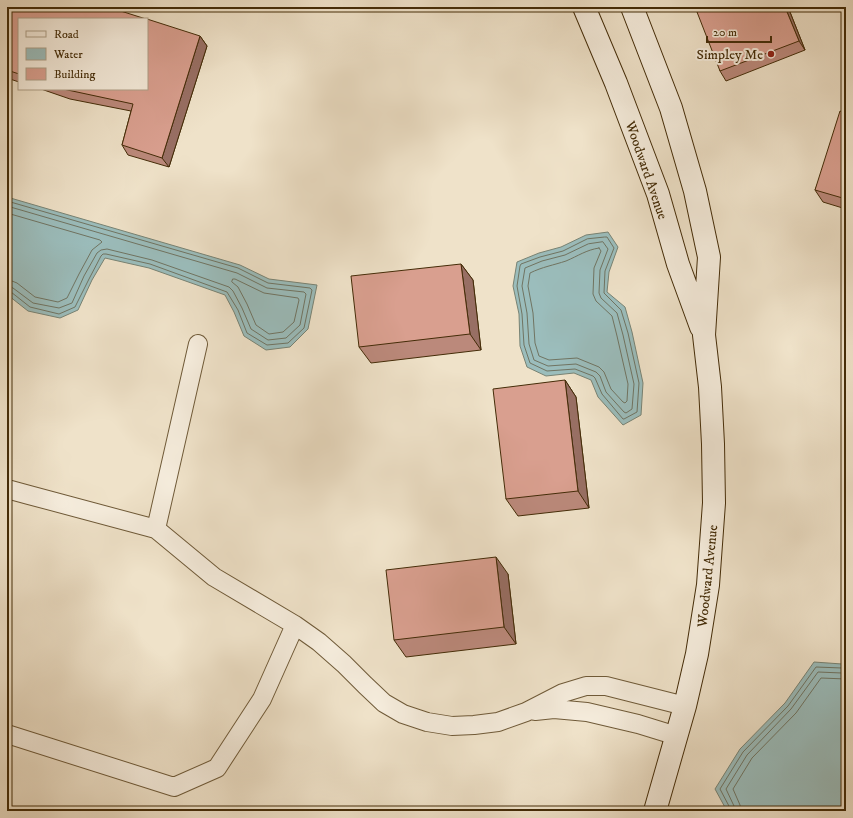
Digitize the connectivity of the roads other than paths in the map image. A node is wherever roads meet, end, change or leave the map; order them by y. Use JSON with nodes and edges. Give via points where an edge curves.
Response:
{"nodes":[{"id":1,"x":584,"y":7,"type":"edge"},
{"id":2,"x":632,"y":7,"type":"edge"},
{"id":3,"x":704,"y":335,"type":"junction"},
{"id":4,"x":198,"y":344,"type":"dead end"},
{"id":5,"x":7,"y":489,"type":"edge"},
{"id":6,"x":156,"y":529,"type":"junction"},
{"id":7,"x":295,"y":625,"type":"junction"},
{"id":8,"x":685,"y":706,"type":"junction"},
{"id":9,"x":526,"y":712,"type":"junction"},
{"id":10,"x":7,"y":734,"type":"edge"},
{"id":11,"x":677,"y":736,"type":"junction"},
{"id":12,"x":655,"y":811,"type":"edge"}],
"edges":[{"from":1,"to":3,"type":"main road","name":"Woodward Avenue","via":[[655,187],[678,264]]},
{"from":2,"to":3,"type":"main road","name":"Woodward Avenue","via":[[671,108],[695,191],[710,257]]},
{"from":3,"to":8,"type":"main road","name":"Woodward Avenue","via":[[710,387],[714,503],[708,585],[697,654]]},
{"from":4,"to":6,"type":"street"},
{"from":5,"to":6,"type":"street"},
{"from":6,"to":7,"type":"street","via":[[214,577]]},
{"from":7,"to":9,"type":"street","via":[[319,642],[384,703],[403,714],[427,722],[452,726],[498,722]]},
{"from":7,"to":10,"type":"street","via":[[262,699],[217,768],[174,787]]},
{"from":8,"to":9,"type":"street","via":[[606,686],[586,686],[563,693]]},
{"from":8,"to":11,"type":"main road","name":"Woodward Avenue"},
{"from":9,"to":11,"type":"street","via":[[554,709],[587,712]]},
{"from":11,"to":12,"type":"main road","name":"Woodward Avenue"}]}
